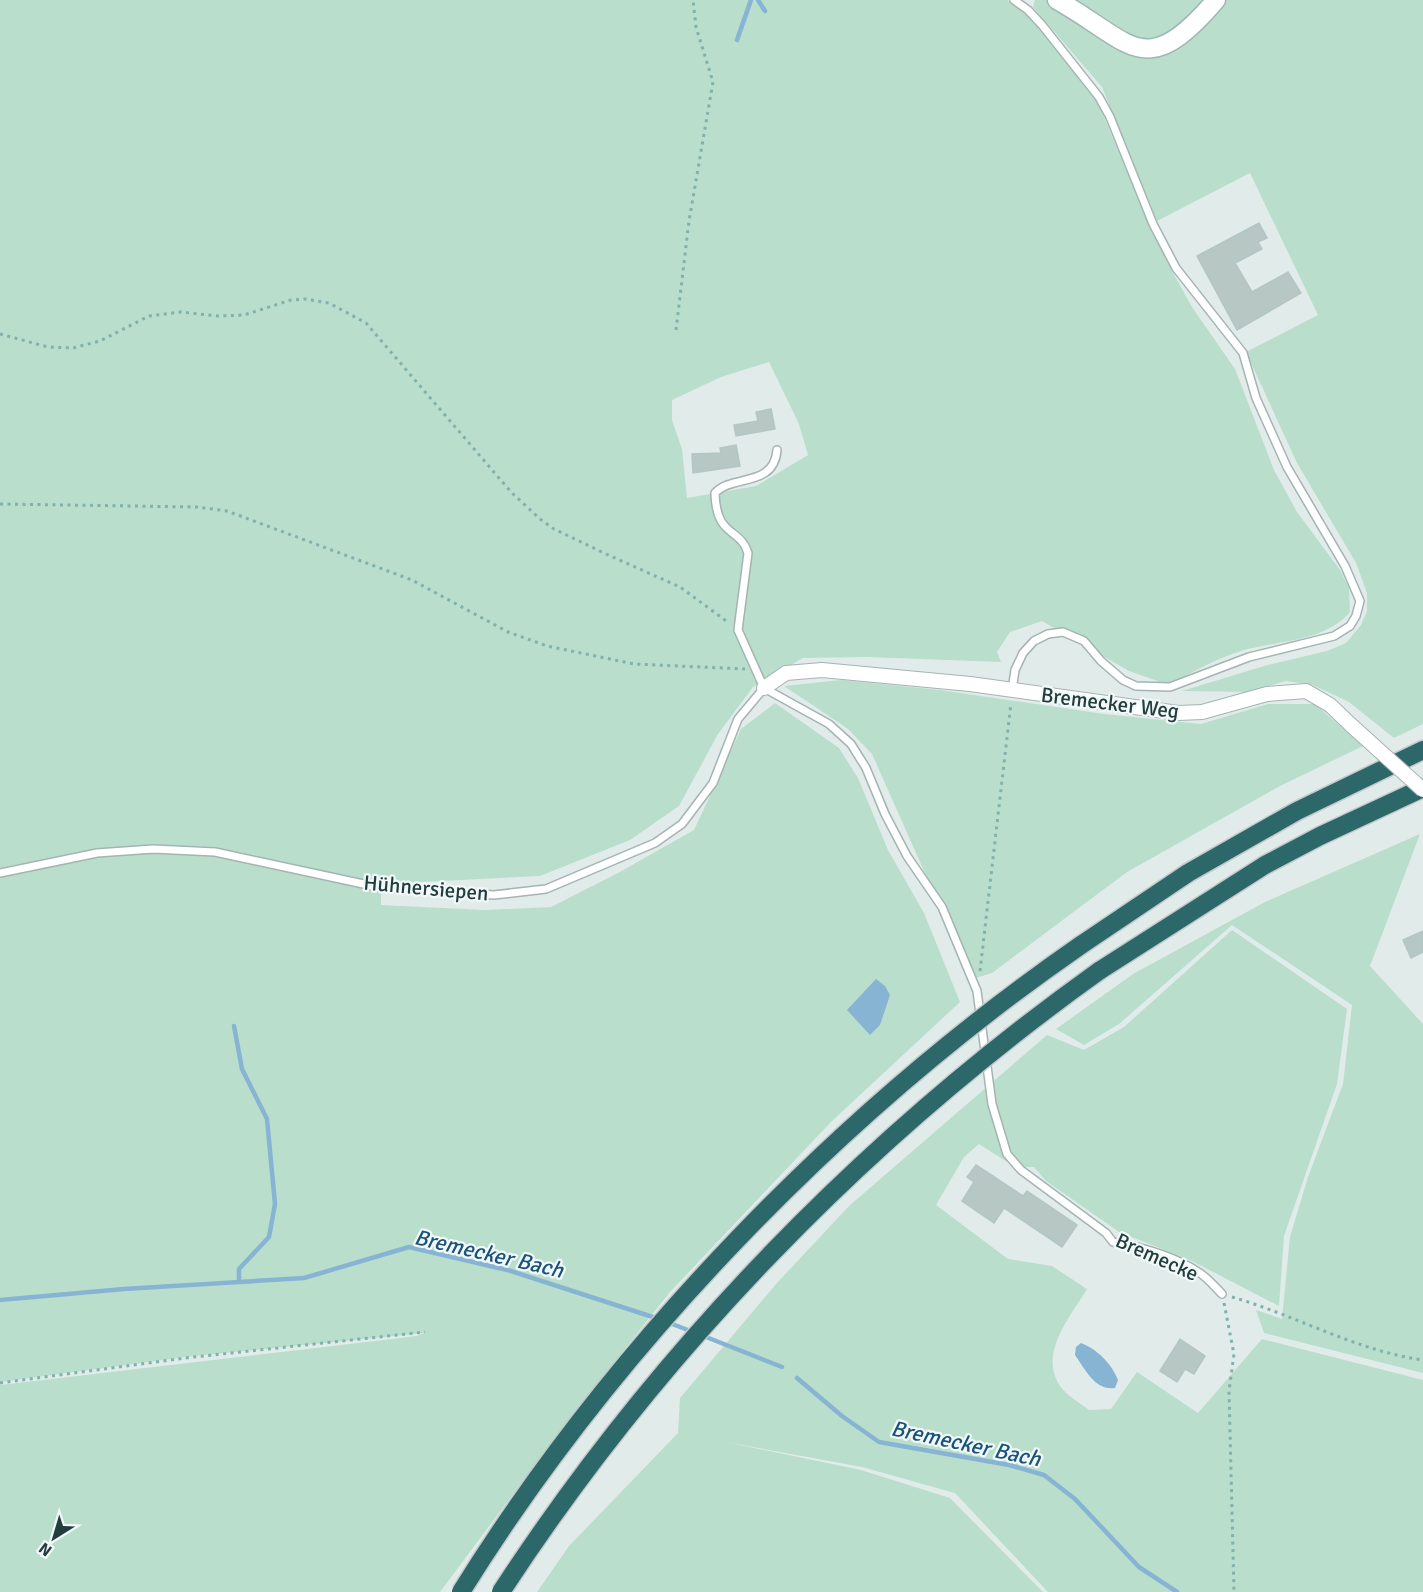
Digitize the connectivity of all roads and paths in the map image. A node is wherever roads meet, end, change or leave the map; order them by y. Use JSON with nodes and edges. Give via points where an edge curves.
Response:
{"nodes":[{"id":1,"x":693,"y":0,"type":"edge"},
{"id":2,"x":1014,"y":0,"type":"edge"},
{"id":3,"x":1057,"y":0,"type":"edge"},
{"id":4,"x":1216,"y":0,"type":"edge"},
{"id":5,"x":675,"y":330,"type":"dead end"},
{"id":6,"x":0,"y":334,"type":"edge"},
{"id":7,"x":777,"y":450,"type":"dead end"},
{"id":8,"x":0,"y":504,"type":"edge"},
{"id":9,"x":738,"y":630,"type":"junction"},
{"id":10,"x":757,"y":670,"type":"junction"},
{"id":11,"x":764,"y":688,"type":"junction"},
{"id":12,"x":1012,"y":690,"type":"junction"},
{"id":13,"x":1423,"y":750,"type":"edge"},
{"id":14,"x":1423,"y":789,"type":"edge"},
{"id":15,"x":0,"y":873,"type":"edge"},
{"id":16,"x":978,"y":991,"type":"junction"},
{"id":17,"x":1222,"y":1294,"type":"junction"},
{"id":18,"x":425,"y":1332,"type":"dead end"},
{"id":19,"x":1423,"y":1360,"type":"edge"},
{"id":20,"x":0,"y":1383,"type":"edge"},
{"id":21,"x":461,"y":1592,"type":"edge"},
{"id":22,"x":501,"y":1592,"type":"edge"},
{"id":23,"x":1234,"y":1592,"type":"edge"}],
"edges":[{"from":1,"to":5,"type":"path","via":[[696,27],[713,82]]},
{"from":2,"to":12,"type":"lane","via":[[1042,25],[1099,97],[1176,268],[1243,353],[1257,398],[1287,467],[1345,566],[1359,601],[1350,626],[1334,636],[1249,657],[1170,687],[1137,686],[1123,680],[1084,641],[1063,632],[1048,634],[1023,653]]},
{"from":3,"to":4,"type":"main road","via":[[1126,45],[1149,49],[1185,34]]},
{"from":6,"to":9,"type":"path","via":[[73,348],[100,341],[149,315],[244,315],[305,298],[329,303],[366,323],[511,492],[540,519],[680,587]]},
{"from":7,"to":9,"type":"lane","via":[[770,469],[750,481],[720,487],[715,493],[719,520],[748,553]]},
{"from":8,"to":10,"type":"path","via":[[197,507],[227,512],[412,580],[508,632],[547,646],[634,664]]},
{"from":9,"to":10,"type":"lane"},
{"from":10,"to":11,"type":"lane"},
{"from":11,"to":12,"type":"street","name":"Bremecker Weg","via":[[786,673],[822,670]]},
{"from":11,"to":15,"type":"lane","name":"Hühnersiepen","via":[[738,719],[712,783],[682,824],[655,843],[546,889],[494,895],[382,888],[225,854],[153,849],[97,853]]},
{"from":11,"to":16,"type":"lane","via":[[829,724],[851,744],[907,856],[942,907]]},
{"from":12,"to":14,"type":"street","name":"Bremecker Weg","bridge":true,"via":[[1178,712],[1202,712],[1268,694],[1306,691],[1330,705]]},
{"from":12,"to":16,"type":"path"},
{"from":13,"to":21,"type":"highway","bridge":true,"via":[[1298,811],[1198,867],[981,1018],[896,1088],[713,1267],[629,1362],[557,1454]]},
{"from":14,"to":22,"type":"highway","bridge":true,"via":[[1265,865],[1099,971],[940,1097],[849,1177],[763,1261],[682,1350],[605,1444]]},
{"from":16,"to":17,"type":"lane","name":"Bremecke","via":[[992,1104],[1007,1154],[1021,1170],[1113,1242],[1181,1263],[1199,1272]]},
{"from":17,"to":19,"type":"path","via":[[1267,1307],[1374,1349]]},
{"from":17,"to":23,"type":"path","via":[[1234,1354],[1229,1390]]},
{"from":18,"to":20,"type":"path"}]}
